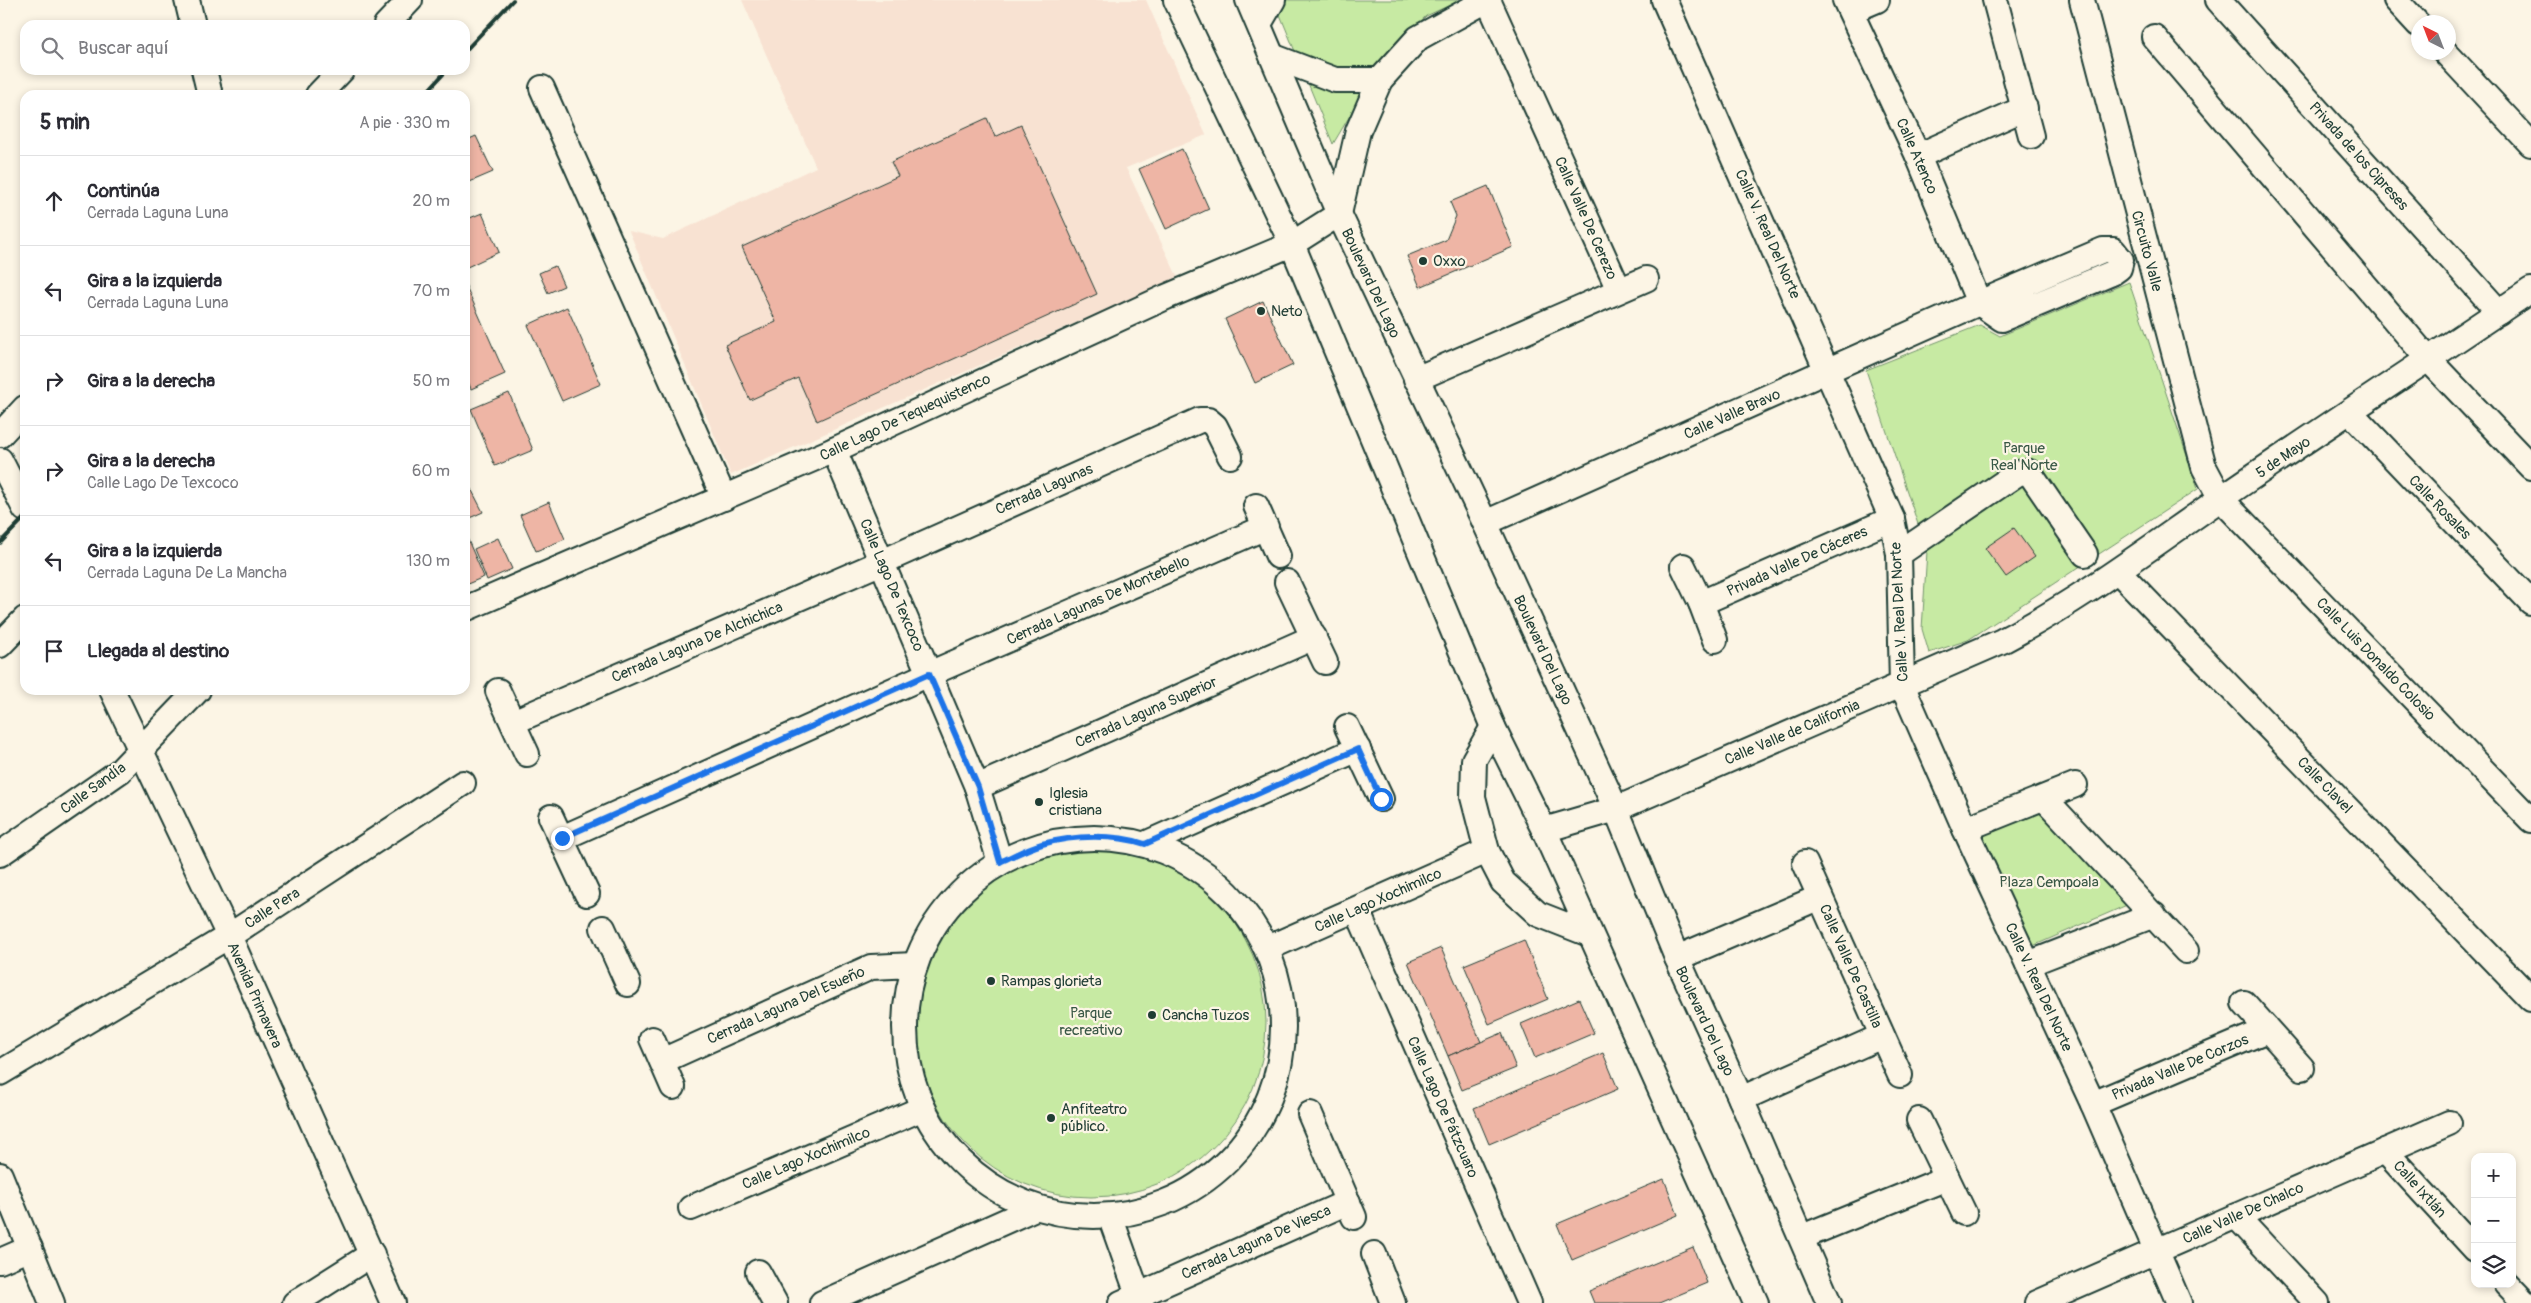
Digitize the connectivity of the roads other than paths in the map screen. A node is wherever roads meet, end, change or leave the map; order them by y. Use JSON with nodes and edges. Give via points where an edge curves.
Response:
{"nodes":[{"id":1,"x":187,"y":0,"type":"edge"},
{"id":2,"x":410,"y":0,"type":"edge"},
{"id":3,"x":1176,"y":0,"type":"edge"},
{"id":4,"x":1248,"y":0,"type":"edge"},
{"id":5,"x":1273,"y":0,"type":"edge"},
{"id":6,"x":1487,"y":0,"type":"edge"},
{"id":7,"x":1664,"y":0,"type":"edge"},
{"id":8,"x":1877,"y":0,"type":"edge"},
{"id":9,"x":1995,"y":0,"type":"edge"},
{"id":10,"x":2082,"y":0,"type":"edge"},
{"id":11,"x":2218,"y":0,"type":"edge"},
{"id":12,"x":2396,"y":0,"type":"edge"},
{"id":13,"x":1848,"y":6,"type":"edge"},
{"id":14,"x":2411,"y":16,"type":"edge"},
{"id":15,"x":192,"y":20,"type":"edge"},
{"id":16,"x":391,"y":20,"type":"edge"},
{"id":17,"x":1259,"y":24,"type":"junction"},
{"id":18,"x":2154,"y":37,"type":"dead end"},
{"id":19,"x":1272,"y":56,"type":"junction"},
{"id":20,"x":2452,"y":60,"type":"edge"},
{"id":21,"x":205,"y":75,"type":"edge"},
{"id":22,"x":337,"y":75,"type":"edge"},
{"id":23,"x":1380,"y":80,"type":"junction"},
{"id":24,"x":542,"y":88,"type":"dead end"},
{"id":25,"x":209,"y":90,"type":"edge"},
{"id":26,"x":323,"y":90,"type":"edge"},
{"id":27,"x":2025,"y":108,"type":"junction"},
{"id":28,"x":2032,"y":136,"type":"dead end"},
{"id":29,"x":2531,"y":144,"type":"edge"},
{"id":30,"x":1918,"y":156,"type":"junction"},
{"id":31,"x":1339,"y":214,"type":"junction"},
{"id":32,"x":1292,"y":244,"type":"junction"},
{"id":33,"x":1646,"y":279,"type":"dead end"},
{"id":34,"x":1619,"y":290,"type":"junction"},
{"id":35,"x":2530,"y":293,"type":"edge"},
{"id":36,"x":1979,"y":302,"type":"junction"},
{"id":37,"x":2499,"y":312,"type":"junction"},
{"id":38,"x":2428,"y":359,"type":"junction"},
{"id":39,"x":1829,"y":371,"type":"junction"},
{"id":40,"x":1416,"y":379,"type":"junction"},
{"id":41,"x":2350,"y":412,"type":"junction"},
{"id":42,"x":20,"y":413,"type":"edge"},
{"id":43,"x":0,"y":435,"type":"edge"},
{"id":44,"x":834,"y":450,"type":"junction"},
{"id":45,"x":1230,"y":456,"type":"dead end"},
{"id":46,"x":0,"y":460,"type":"edge"},
{"id":47,"x":2531,"y":466,"type":"edge"},
{"id":48,"x":20,"y":498,"type":"edge"},
{"id":49,"x":724,"y":498,"type":"junction"},
{"id":50,"x":2221,"y":499,"type":"junction"},
{"id":51,"x":1892,"y":519,"type":"junction"},
{"id":52,"x":1485,"y":523,"type":"junction"},
{"id":53,"x":1899,"y":554,"type":"junction"},
{"id":54,"x":2085,"y":554,"type":"dead end"},
{"id":55,"x":1278,"y":556,"type":"dead end"},
{"id":56,"x":882,"y":562,"type":"junction"},
{"id":57,"x":1683,"y":566,"type":"dead end"},
{"id":58,"x":2118,"y":571,"type":"junction"},
{"id":59,"x":1287,"y":582,"type":"dead end"},
{"id":60,"x":2531,"y":602,"type":"edge"},
{"id":61,"x":1701,"y":603,"type":"junction"},
{"id":62,"x":470,"y":607,"type":"edge"},
{"id":63,"x":20,"y":624,"type":"edge"},
{"id":64,"x":2036,"y":624,"type":"joint"},
{"id":65,"x":1314,"y":637,"type":"junction"},
{"id":66,"x":1716,"y":640,"type":"dead end"},
{"id":67,"x":0,"y":645,"type":"edge"},
{"id":68,"x":1325,"y":662,"type":"dead end"},
{"id":69,"x":929,"y":674,"type":"junction"},
{"id":70,"x":1902,"y":685,"type":"junction"},
{"id":71,"x":498,"y":690,"type":"dead end"},
{"id":72,"x":114,"y":695,"type":"edge"},
{"id":73,"x":193,"y":695,"type":"edge"},
{"id":74,"x":513,"y":722,"type":"junction"},
{"id":75,"x":1493,"y":727,"type":"junction"},
{"id":76,"x":1348,"y":728,"type":"dead end"},
{"id":77,"x":1358,"y":749,"type":"junction"},
{"id":78,"x":140,"y":750,"type":"junction"},
{"id":79,"x":527,"y":754,"type":"dead end"},
{"id":80,"x":463,"y":783,"type":"dead end"},
{"id":81,"x":2075,"y":786,"type":"dead end"},
{"id":82,"x":978,"y":787,"type":"junction"},
{"id":83,"x":2044,"y":798,"type":"junction"},
{"id":84,"x":1381,"y":799,"type":"dead end"},
{"id":85,"x":1616,"y":809,"type":"junction"},
{"id":86,"x":551,"y":817,"type":"dead end"},
{"id":87,"x":2531,"y":820,"type":"edge"},
{"id":88,"x":1965,"y":829,"type":"junction"},
{"id":89,"x":1544,"y":830,"type":"junction"},
{"id":90,"x":562,"y":838,"type":"junction"},
{"id":91,"x":1145,"y":844,"type":"junction"},
{"id":92,"x":1487,"y":851,"type":"junction"},
{"id":93,"x":0,"y":854,"type":"edge"},
{"id":94,"x":1000,"y":862,"type":"junction"},
{"id":95,"x":1806,"y":863,"type":"dead end"},
{"id":96,"x":587,"y":894,"type":"dead end"},
{"id":97,"x":1820,"y":897,"type":"junction"},
{"id":98,"x":1357,"y":910,"type":"junction"},
{"id":99,"x":2154,"y":915,"type":"junction"},
{"id":100,"x":603,"y":928,"type":"dead end"},
{"id":101,"x":1590,"y":934,"type":"junction"},
{"id":102,"x":229,"y":936,"type":"junction"},
{"id":103,"x":1268,"y":948,"type":"junction"},
{"id":104,"x":2186,"y":951,"type":"dead end"},
{"id":105,"x":1677,"y":958,"type":"junction"},
{"id":106,"x":2028,"y":964,"type":"junction"},
{"id":107,"x":914,"y":965,"type":"junction"},
{"id":108,"x":628,"y":984,"type":"dead end"},
{"id":109,"x":2531,"y":1000,"type":"edge"},
{"id":110,"x":2244,"y":1003,"type":"dead end"},
{"id":111,"x":2266,"y":1030,"type":"junction"},
{"id":112,"x":1882,"y":1036,"type":"junction"},
{"id":113,"x":652,"y":1039,"type":"dead end"},
{"id":114,"x":662,"y":1061,"type":"junction"},
{"id":115,"x":2302,"y":1068,"type":"dead end"},
{"id":116,"x":0,"y":1073,"type":"edge"},
{"id":117,"x":1900,"y":1075,"type":"dead end"},
{"id":118,"x":673,"y":1087,"type":"dead end"},
{"id":119,"x":1741,"y":1099,"type":"junction"},
{"id":120,"x":2093,"y":1104,"type":"junction"},
{"id":121,"x":921,"y":1108,"type":"junction"},
{"id":122,"x":1310,"y":1114,"type":"dead end"},
{"id":123,"x":1919,"y":1120,"type":"dead end"},
{"id":124,"x":2449,"y":1123,"type":"dead end"},
{"id":125,"x":2385,"y":1151,"type":"junction"},
{"id":126,"x":0,"y":1175,"type":"edge"},
{"id":127,"x":1947,"y":1178,"type":"junction"},
{"id":128,"x":691,"y":1208,"type":"dead end"},
{"id":129,"x":1035,"y":1208,"type":"junction"},
{"id":130,"x":1964,"y":1213,"type":"dead end"},
{"id":131,"x":1110,"y":1216,"type":"junction"},
{"id":132,"x":2236,"y":1216,"type":"junction"},
{"id":133,"x":1802,"y":1237,"type":"junction"},
{"id":134,"x":2471,"y":1245,"type":"edge"},
{"id":135,"x":30,"y":1248,"type":"junction"},
{"id":136,"x":2156,"y":1251,"type":"junction"},
{"id":137,"x":372,"y":1254,"type":"junction"},
{"id":138,"x":1374,"y":1254,"type":"dead end"},
{"id":139,"x":0,"y":1261,"type":"edge"},
{"id":140,"x":758,"y":1272,"type":"dead end"},
{"id":141,"x":2511,"y":1288,"type":"edge"},
{"id":142,"x":1133,"y":1301,"type":"edge"},
{"id":143,"x":52,"y":1303,"type":"edge"},
{"id":144,"x":296,"y":1303,"type":"edge"},
{"id":145,"x":393,"y":1303,"type":"edge"},
{"id":146,"x":775,"y":1303,"type":"edge"},
{"id":147,"x":822,"y":1303,"type":"edge"},
{"id":148,"x":1393,"y":1303,"type":"edge"},
{"id":149,"x":1529,"y":1303,"type":"edge"},
{"id":150,"x":1756,"y":1303,"type":"edge"},
{"id":151,"x":1829,"y":1303,"type":"edge"},
{"id":152,"x":2037,"y":1303,"type":"edge"},
{"id":153,"x":2179,"y":1303,"type":"edge"},
{"id":154,"x":2317,"y":1303,"type":"edge"},
{"id":155,"x":2525,"y":1303,"type":"edge"}],
"edges":[{"from":1,"to":15,"type":"street"},
{"from":2,"to":16,"type":"street"},
{"from":3,"to":32,"type":"street"},
{"from":4,"to":17,"type":"street","name":"Boulevard Del Lago"},
{"from":5,"to":17,"type":"street"},
{"from":6,"to":23,"type":"street","via":[[1418,38]]},
{"from":6,"to":34,"type":"street","name":"Calle Valle De Cerezo"},
{"from":7,"to":39,"type":"street","name":"Calle V. Real Del Norte"},
{"from":8,"to":13,"type":"street"},
{"from":9,"to":27,"type":"street"},
{"from":10,"to":50,"type":"street","name":"Circuito Valle","via":[[2204,467]]},
{"from":11,"to":37,"type":"street","name":"Privada de los Cipreses"},
{"from":12,"to":14,"type":"street"},
{"from":13,"to":30,"type":"street","name":"Calle Atenco"},
{"from":17,"to":19,"type":"street","name":"Boulevard Del Lago"},
{"from":18,"to":38,"type":"street"},
{"from":19,"to":23,"type":"street","via":[[1335,80]]},
{"from":19,"to":31,"type":"street","name":"Boulevard Del Lago"},
{"from":20,"to":29,"type":"street"},
{"from":21,"to":25,"type":"street"},
{"from":22,"to":26,"type":"street"},
{"from":23,"to":31,"type":"street","via":[[1358,131]]},
{"from":24,"to":49,"type":"street"},
{"from":27,"to":28,"type":"street"},
{"from":27,"to":30,"type":"street"},
{"from":30,"to":36,"type":"street","name":"Calle Atenco"},
{"from":31,"to":32,"type":"street","name":"Calle Lago De Tequequistenco"},
{"from":31,"to":40,"type":"street","name":"Boulevard Del Lago"},
{"from":32,"to":44,"type":"street","name":"Calle Lago De Tequequistenco","via":[[1166,297]]},
{"from":32,"to":75,"type":"street"},
{"from":33,"to":34,"type":"street"},
{"from":34,"to":40,"type":"street","name":"Calle Valle De Cerezo"},
{"from":35,"to":37,"type":"street","name":"5 de Mayo"},
{"from":36,"to":36,"type":"street","name":"Calle Valle Bravo","via":[[2002,319],[2112,273],[2119,268],[2121,260],[2113,250],[2103,250]]},
{"from":36,"to":39,"type":"street","name":"Calle Valle Bravo"},
{"from":37,"to":38,"type":"street","name":"5 de Mayo"},
{"from":38,"to":41,"type":"street","name":"5 de Mayo"},
{"from":38,"to":47,"type":"street"},
{"from":39,"to":51,"type":"street","name":"Calle V. Real Del Norte"},
{"from":39,"to":52,"type":"street","name":"Calle Valle Bravo"},
{"from":40,"to":52,"type":"street","name":"Boulevard Del Lago"},
{"from":41,"to":50,"type":"street","name":"5 de Mayo"},
{"from":41,"to":60,"type":"street","name":"Calle Rosales"},
{"from":42,"to":43,"type":"street"},
{"from":44,"to":49,"type":"street","name":"Calle Lago De Tequequistenco"},
{"from":44,"to":56,"type":"street","name":"Calle Lago De Texcoco"},
{"from":45,"to":56,"type":"street","name":"Cerrada Lagunas","via":[[1214,426],[1208,420],[1200,420]]},
{"from":46,"to":48,"type":"street"},
{"from":49,"to":62,"type":"street","name":"Calle Lago De Tequequistenco"},
{"from":50,"to":58,"type":"street","name":"5 de Mayo"},
{"from":50,"to":87,"type":"street","name":"Calle Luis Donaldo Colosio"},
{"from":51,"to":53,"type":"street","name":"Calle V. Real Del Norte"},
{"from":51,"to":61,"type":"street","name":"Privada Valle De Cáceres"},
{"from":52,"to":85,"type":"street","name":"Boulevard Del Lago"},
{"from":53,"to":54,"type":"street","via":[[2018,473],[2029,472]]},
{"from":53,"to":70,"type":"street","name":"Calle V. Real Del Norte"},
{"from":55,"to":69,"type":"street","name":"Cerrada Lagunas De Montebello","via":[[1261,517]]},
{"from":56,"to":69,"type":"street","name":"Calle Lago De Texcoco"},
{"from":56,"to":74,"type":"street","name":"Cerrada Laguna De Alchichica"},
{"from":57,"to":61,"type":"street"},
{"from":58,"to":64,"type":"street","name":"5 de Mayo"},
{"from":58,"to":109,"type":"street","name":"Calle Clavel"},
{"from":59,"to":65,"type":"street"},
{"from":61,"to":66,"type":"street"},
{"from":63,"to":67,"type":"street"},
{"from":64,"to":70,"type":"street","name":"Calle Valle de California"},
{"from":65,"to":68,"type":"street"},
{"from":65,"to":82,"type":"street","name":"Cerrada Laguna Superior"},
{"from":69,"to":82,"type":"street","name":"Calle Lago De Texcoco"},
{"from":69,"to":90,"type":"street","name":"Cerrada Lagunas De Montebello"},
{"from":70,"to":85,"type":"street","name":"Calle Valle de California"},
{"from":70,"to":88,"type":"street","name":"Calle V. Real Del Norte"},
{"from":71,"to":74,"type":"street"},
{"from":72,"to":78,"type":"street","name":"Avenida Primavera"},
{"from":73,"to":78,"type":"street","name":"Calle Sandía"},
{"from":74,"to":79,"type":"street"},
{"from":75,"to":89,"type":"street"},
{"from":75,"to":92,"type":"street","via":[[1474,760],[1473,797]]},
{"from":76,"to":77,"type":"street"},
{"from":77,"to":84,"type":"street"},
{"from":77,"to":91,"type":"street"},
{"from":78,"to":93,"type":"street","name":"Calle Sandía","via":[[120,771]]},
{"from":78,"to":102,"type":"street","name":"Avenida Primavera"},
{"from":80,"to":102,"type":"street","name":"Calle Pera"},
{"from":81,"to":83,"type":"street"},
{"from":82,"to":94,"type":"street","name":"Calle Lago De Texcoco"},
{"from":83,"to":88,"type":"street"},
{"from":83,"to":99,"type":"street"},
{"from":85,"to":89,"type":"street","name":"Calle Valle de California"},
{"from":85,"to":105,"type":"street","name":"Boulevard Del Lago"},
{"from":86,"to":90,"type":"street"},
{"from":88,"to":106,"type":"street","name":"Calle V. Real Del Norte"},
{"from":89,"to":101,"type":"street"},
{"from":90,"to":96,"type":"street"},
{"from":91,"to":94,"type":"street","via":[[1086,837],[1041,844]]},
{"from":91,"to":103,"type":"street","via":[[1213,877],[1244,909]]},
{"from":92,"to":98,"type":"street","name":"Calle Lago Xochimilco"},
{"from":92,"to":101,"type":"street","via":[[1503,882],[1538,914]]},
{"from":94,"to":107,"type":"street","via":[[963,889],[940,917]]},
{"from":95,"to":97,"type":"street"},
{"from":97,"to":105,"type":"street","name":"Calle Valle De Castilla"},
{"from":97,"to":112,"type":"street","name":"Calle Valle De Castilla"},
{"from":98,"to":103,"type":"street","name":"Calle Lago Xochimilco"},
{"from":98,"to":149,"type":"street","name":"Calle Lago De Pátzcuaro"},
{"from":99,"to":104,"type":"street"},
{"from":99,"to":106,"type":"street"},
{"from":100,"to":108,"type":"street"},
{"from":101,"to":150,"type":"street"},
{"from":102,"to":116,"type":"street","name":"Calle Pera"},
{"from":102,"to":137,"type":"street","name":"Avenida Primavera"},
{"from":103,"to":131,"type":"street","via":[[1281,991],[1284,1036],[1276,1081],[1258,1122],[1230,1159],[1195,1188],[1154,1207]]},
{"from":105,"to":119,"type":"street","name":"Boulevard Del Lago"},
{"from":106,"to":120,"type":"street","name":"Calle V. Real Del Norte"},
{"from":107,"to":114,"type":"street","name":"Cerrada Laguna Del Esueño","via":[[871,967]]},
{"from":107,"to":121,"type":"street","via":[[904,1013],[906,1062]]},
{"from":110,"to":111,"type":"street","name":"Privada Valle De Corzos"},
{"from":111,"to":115,"type":"street","name":"Privada Valle De Corzos"},
{"from":111,"to":120,"type":"street","name":"Privada Valle De Corzos"},
{"from":112,"to":117,"type":"street"},
{"from":112,"to":119,"type":"street","name":"Calle Valle De Castilla"},
{"from":113,"to":114,"type":"street"},
{"from":114,"to":118,"type":"street"},
{"from":119,"to":133,"type":"street","name":"Boulevard Del Lago"},
{"from":120,"to":136,"type":"street","name":"Calle V. Real Del Norte"},
{"from":121,"to":128,"type":"street","name":"Calle Lago Xochimilco"},
{"from":121,"to":129,"type":"street","via":[[956,1158],[989,1186]]},
{"from":122,"to":142,"type":"street","name":"Cerrada Laguna De Viesca","via":[[1351,1209]]},
{"from":123,"to":127,"type":"street"},
{"from":124,"to":125,"type":"street","name":"Calle Valle De Chalco"},
{"from":125,"to":132,"type":"street","name":"Calle Valle De Chalco"},
{"from":125,"to":134,"type":"street","name":"Calle Ixtlán"},
{"from":126,"to":135,"type":"street"},
{"from":127,"to":130,"type":"street"},
{"from":127,"to":133,"type":"street"},
{"from":129,"to":131,"type":"street","via":[[1072,1216]]},
{"from":129,"to":147,"type":"street"},
{"from":131,"to":142,"type":"street"},
{"from":132,"to":136,"type":"street","name":"Calle Valle De Chalco"},
{"from":132,"to":154,"type":"street"},
{"from":133,"to":151,"type":"street","name":"Boulevard Del Lago"},
{"from":135,"to":139,"type":"street"},
{"from":135,"to":143,"type":"street"},
{"from":136,"to":152,"type":"street","name":"Calle Valle De Chalco"},
{"from":136,"to":153,"type":"street","name":"Calle V. Real Del Norte"},
{"from":137,"to":144,"type":"street"},
{"from":137,"to":145,"type":"street","name":"Avenida Primavera"},
{"from":138,"to":148,"type":"street"},
{"from":140,"to":146,"type":"street"},
{"from":141,"to":155,"type":"street"}]}
